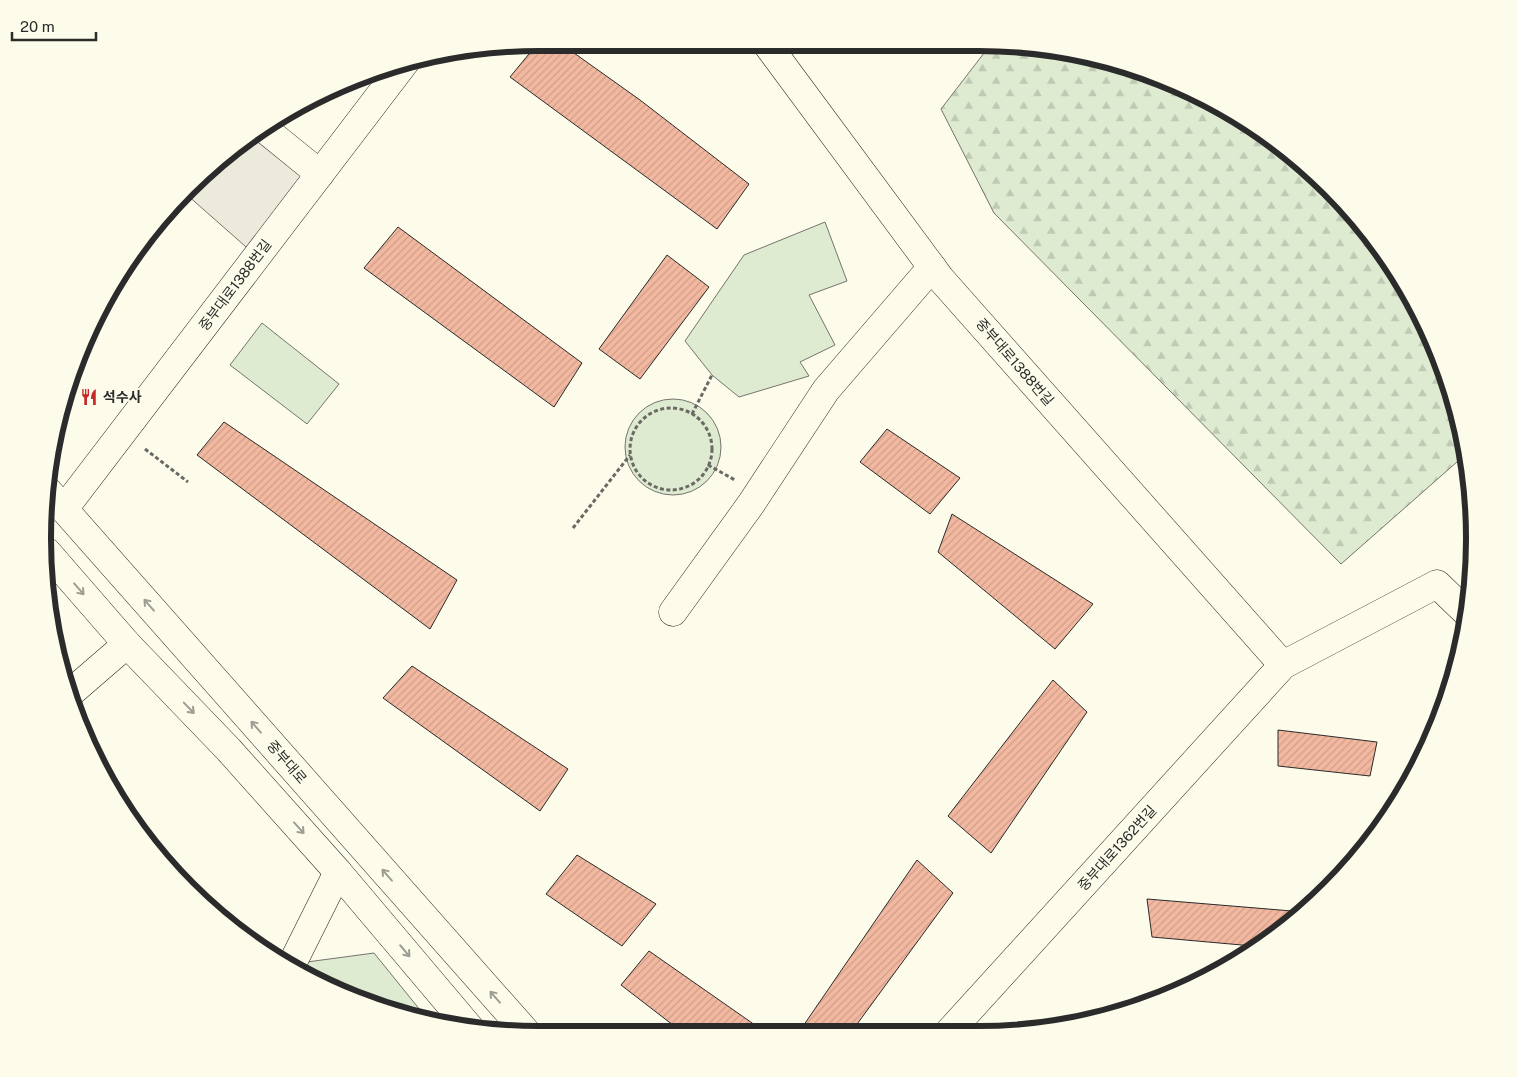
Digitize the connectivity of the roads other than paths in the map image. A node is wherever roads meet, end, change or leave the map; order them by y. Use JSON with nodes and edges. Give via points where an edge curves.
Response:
{"nodes":[{"id":1,"x":773,"y":51,"type":"edge"},
{"id":2,"x":397,"y":72,"type":"edge"},
{"id":3,"x":269,"y":133,"type":"edge"},
{"id":4,"x":320,"y":174,"type":"junction"},
{"id":5,"x":932,"y":267,"type":"junction"},
{"id":6,"x":55,"y":500,"type":"edge"},
{"id":7,"x":52,"y":557,"type":"edge"},
{"id":8,"x":1461,"y":607,"type":"edge"},
{"id":9,"x":673,"y":612,"type":"dead end"},
{"id":10,"x":127,"y":644,"type":"junction"},
{"id":11,"x":1283,"y":665,"type":"junction"},
{"id":12,"x":75,"y":689,"type":"edge"},
{"id":13,"x":338,"y":872,"type":"junction"},
{"id":14,"x":294,"y":960,"type":"edge"},
{"id":15,"x":463,"y":1020,"type":"edge"},
{"id":16,"x":520,"y":1025,"type":"edge"},
{"id":17,"x":955,"y":1026,"type":"edge"}],
"edges":[{"from":1,"to":5,"type":"street","name":"중부대로1388번길"},
{"from":2,"to":4,"type":"street","name":"중부대로1388번길"},
{"from":3,"to":4,"type":"street"},
{"from":4,"to":6,"type":"street","name":"중부대로1388번길","via":[[122,432]]},
{"from":5,"to":9,"type":"street","via":[[826,390],[751,504]]},
{"from":5,"to":11,"type":"street","name":"중부대로1388번길"},
{"from":16,"to":6,"type":"street","name":"중부대로","one_way":true},
{"from":7,"to":10,"type":"street","one_way":true},
{"from":8,"to":11,"type":"street","name":"중부대로1362번길","via":[[1437,584]]},
{"from":10,"to":12,"type":"street"},
{"from":10,"to":13,"type":"street","one_way":true,"via":[[230,750]]},
{"from":11,"to":17,"type":"street","name":"중부대로1362번길"},
{"from":13,"to":14,"type":"street"},
{"from":13,"to":15,"type":"street","one_way":true}]}
